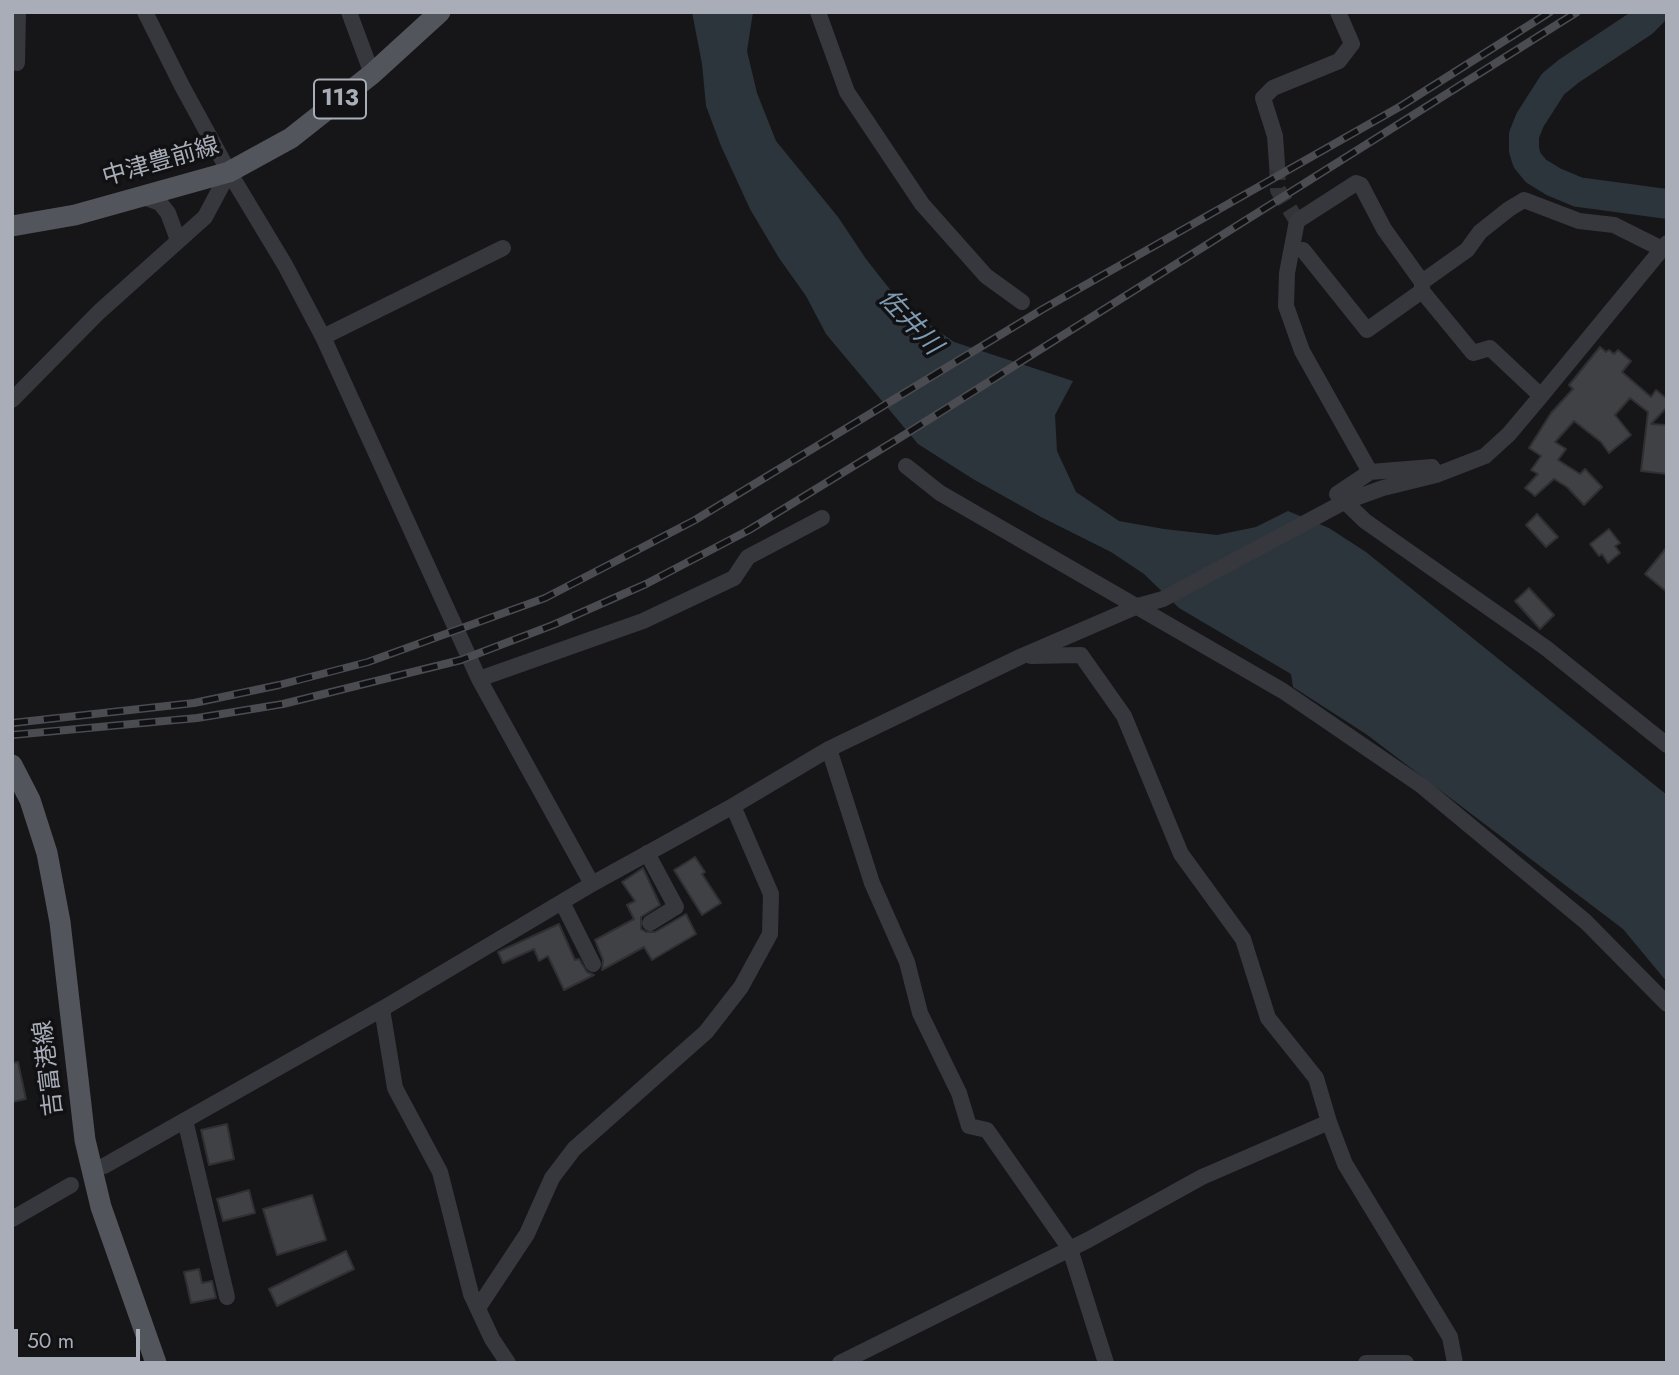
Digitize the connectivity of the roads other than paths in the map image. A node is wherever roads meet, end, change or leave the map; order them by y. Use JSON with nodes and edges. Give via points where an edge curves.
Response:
{"nodes":[{"id":1,"x":18,"y":12,"type":"edge"},
{"id":2,"x":145,"y":12,"type":"edge"},
{"id":3,"x":349,"y":12,"type":"edge"},
{"id":4,"x":440,"y":12,"type":"edge"},
{"id":5,"x":818,"y":12,"type":"edge"},
{"id":6,"x":1338,"y":12,"type":"edge"},
{"id":7,"x":17,"y":63,"type":"dead end"},
{"id":8,"x":372,"y":74,"type":"junction"},
{"id":9,"x":1277,"y":164,"type":"tunnel mouth"},
{"id":10,"x":229,"y":172,"type":"junction"},
{"id":11,"x":143,"y":197,"type":"junction"},
{"id":12,"x":12,"y":226,"type":"edge"},
{"id":13,"x":178,"y":240,"type":"junction"},
{"id":14,"x":1664,"y":246,"type":"edge"},
{"id":15,"x":503,"y":248,"type":"dead end"},
{"id":16,"x":1303,"y":250,"type":"dead end"},
{"id":17,"x":1422,"y":287,"type":"junction"},
{"id":18,"x":1022,"y":302,"type":"dead end"},
{"id":19,"x":323,"y":337,"type":"junction"},
{"id":20,"x":1542,"y":396,"type":"junction"},
{"id":21,"x":12,"y":400,"type":"edge"},
{"id":22,"x":906,"y":466,"type":"dead end"},
{"id":23,"x":1370,"y":472,"type":"junction"},
{"id":24,"x":1436,"y":475,"type":"junction"},
{"id":25,"x":1344,"y":502,"type":"junction"},
{"id":26,"x":822,"y":518,"type":"dead end"},
{"id":27,"x":1138,"y":606,"type":"junction"},
{"id":28,"x":1021,"y":656,"type":"junction"},
{"id":29,"x":479,"y":679,"type":"junction"},
{"id":30,"x":1667,"y":745,"type":"edge"},
{"id":31,"x":829,"y":749,"type":"junction"},
{"id":32,"x":12,"y":765,"type":"edge"},
{"id":33,"x":733,"y":806,"type":"junction"},
{"id":34,"x":647,"y":853,"type":"junction"},
{"id":35,"x":592,"y":884,"type":"junction"},
{"id":36,"x":562,"y":902,"type":"junction"},
{"id":37,"x":650,"y":923,"type":"dead end"},
{"id":38,"x":593,"y":964,"type":"dead end"},
{"id":39,"x":1667,"y":1004,"type":"edge"},
{"id":40,"x":382,"y":1009,"type":"junction"},
{"id":41,"x":186,"y":1120,"type":"junction"},
{"id":42,"x":1329,"y":1122,"type":"junction"},
{"id":43,"x":104,"y":1166,"type":"dead end"},
{"id":44,"x":71,"y":1185,"type":"dead end"},
{"id":45,"x":12,"y":1219,"type":"edge"},
{"id":46,"x":1070,"y":1249,"type":"junction"},
{"id":47,"x":227,"y":1297,"type":"dead end"},
{"id":48,"x":478,"y":1308,"type":"junction"},
{"id":49,"x":156,"y":1363,"type":"edge"},
{"id":50,"x":508,"y":1363,"type":"edge"},
{"id":51,"x":839,"y":1363,"type":"edge"},
{"id":52,"x":1106,"y":1363,"type":"edge"},
{"id":53,"x":1366,"y":1363,"type":"edge"},
{"id":54,"x":1406,"y":1363,"type":"edge"},
{"id":55,"x":1455,"y":1363,"type":"edge"}],
"edges":[{"from":1,"to":7,"type":"street"},
{"from":2,"to":10,"type":"street"},
{"from":3,"to":8,"type":"street"},
{"from":4,"to":8,"type":"main road","name":"中津豊前線","number":"113"},
{"from":5,"to":18,"type":"street","via":[[847,92],[922,204],[986,276]]},
{"from":6,"to":9,"type":"street","via":[[1352,44],[1339,61],[1273,88],[1263,99],[1275,136]]},
{"from":8,"to":10,"type":"main road","name":"中津豊前線","number":"113","via":[[291,138]]},
{"from":10,"to":11,"type":"main road","name":"中津豊前線","number":"113"},
{"from":10,"to":13,"type":"street","via":[[205,217]]},
{"from":10,"to":19,"type":"street"},
{"from":11,"to":12,"type":"main road","name":"中津豊前線","number":"113"},
{"from":11,"to":13,"type":"street","via":[[160,203]]},
{"from":13,"to":21,"type":"street"},
{"from":14,"to":17,"type":"street","via":[[1614,225],[1579,221],[1524,200],[1480,232],[1467,250]]},
{"from":14,"to":20,"type":"street"},
{"from":15,"to":19,"type":"street"},
{"from":16,"to":17,"type":"street","via":[[1367,330]]},
{"from":17,"to":20,"type":"street","via":[[1473,352],[1490,348]]},
{"from":17,"to":23,"type":"street","via":[[1361,185],[1356,183],[1297,221],[1286,306],[1302,351]]},
{"from":19,"to":29,"type":"street"},
{"from":20,"to":24,"type":"street","via":[[1485,456]]},
{"from":22,"to":27,"type":"street","via":[[940,493]]},
{"from":23,"to":24,"type":"street","via":[[1432,467]]},
{"from":23,"to":25,"type":"street","via":[[1337,494]]},
{"from":24,"to":25,"type":"street"},
{"from":25,"to":27,"type":"street","via":[[1156,602]]},
{"from":25,"to":30,"type":"street","via":[[1546,648]]},
{"from":26,"to":29,"type":"street","via":[[748,557],[734,578],[643,621]]},
{"from":27,"to":28,"type":"street"},
{"from":27,"to":39,"type":"street","via":[[1283,691],[1422,786],[1586,922]]},
{"from":28,"to":31,"type":"street"},
{"from":28,"to":42,"type":"street","via":[[1081,656],[1124,716],[1181,854],[1243,939],[1268,1018],[1315,1078]]},
{"from":29,"to":35,"type":"street"},
{"from":31,"to":33,"type":"street"},
{"from":31,"to":46,"type":"street","via":[[872,883],[907,962],[920,1013],[959,1093],[969,1126],[987,1130]]},
{"from":32,"to":49,"type":"main road","name":"吉富港線","via":[[30,800],[47,853],[60,922],[85,1140],[98,1194]]},
{"from":33,"to":34,"type":"street"},
{"from":33,"to":48,"type":"street","via":[[771,894],[770,934],[741,987],[706,1032],[574,1149],[552,1178],[527,1234]]},
{"from":34,"to":35,"type":"street"},
{"from":34,"to":37,"type":"street","via":[[676,907]]},
{"from":35,"to":36,"type":"street"},
{"from":36,"to":38,"type":"street"},
{"from":36,"to":40,"type":"street"},
{"from":40,"to":41,"type":"street"},
{"from":40,"to":48,"type":"street","via":[[395,1088],[440,1172]]},
{"from":41,"to":43,"type":"street"},
{"from":41,"to":47,"type":"street"},
{"from":42,"to":46,"type":"street","via":[[1202,1177]]},
{"from":42,"to":55,"type":"street","via":[[1345,1164],[1450,1337]]},
{"from":44,"to":45,"type":"street"},
{"from":46,"to":51,"type":"street"},
{"from":46,"to":52,"type":"street"},
{"from":48,"to":50,"type":"street"},
{"from":53,"to":54,"type":"street"}]}
